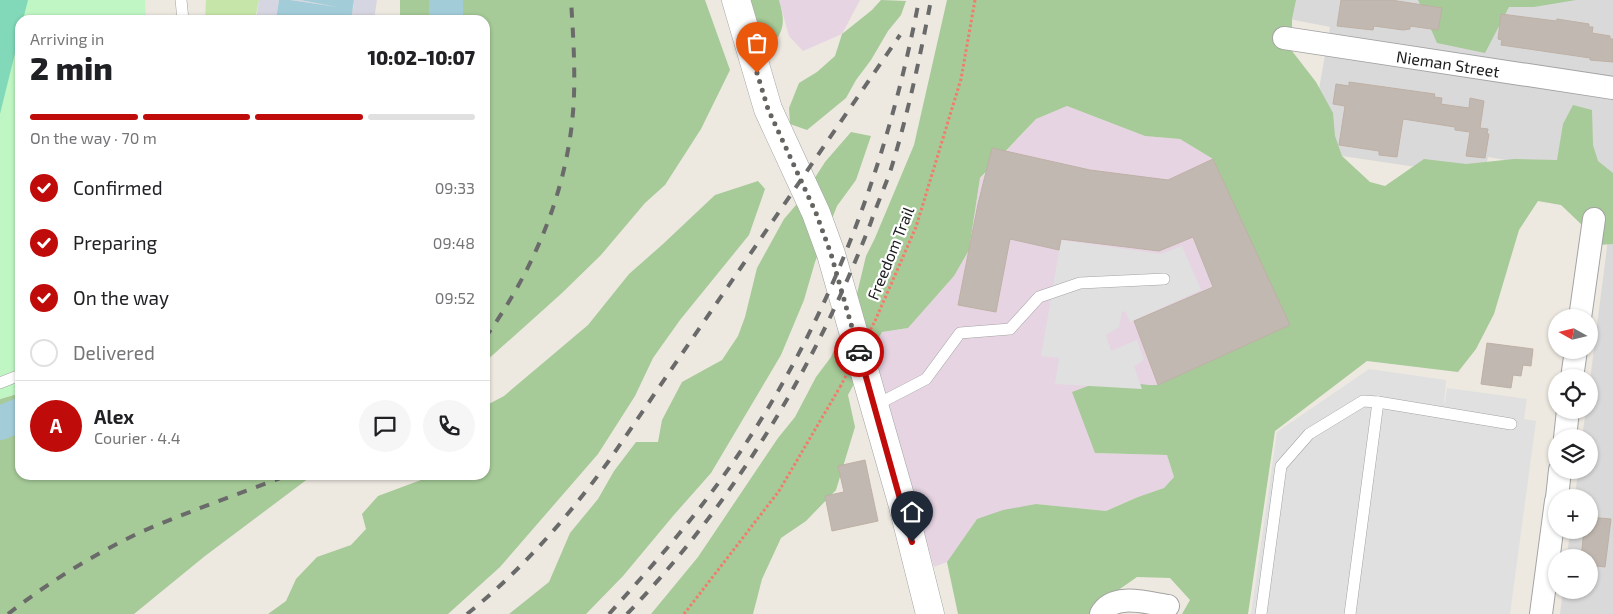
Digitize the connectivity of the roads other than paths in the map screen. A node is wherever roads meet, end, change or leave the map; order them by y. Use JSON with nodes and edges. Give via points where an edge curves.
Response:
{"nodes":[{"id":1,"x":181,"y":0,"type":"edge"},
{"id":2,"x":736,"y":0,"type":"edge"},
{"id":3,"x":182,"y":15,"type":"edge"},
{"id":4,"x":1284,"y":38,"type":"dead end"},
{"id":5,"x":1613,"y":88,"type":"edge"},
{"id":6,"x":1594,"y":219,"type":"dead end"},
{"id":7,"x":1164,"y":279,"type":"dead end"},
{"id":8,"x":1581,"y":309,"type":"edge"},
{"id":9,"x":15,"y":377,"type":"edge"},
{"id":10,"x":0,"y":383,"type":"edge"},
{"id":11,"x":1378,"y":402,"type":"junction"},
{"id":12,"x":874,"y":406,"type":"junction"},
{"id":13,"x":1511,"y":424,"type":"dead end"},
{"id":14,"x":1551,"y":539,"type":"edge"},
{"id":15,"x":1168,"y":606,"type":"dead end"},
{"id":16,"x":930,"y":614,"type":"edge"},
{"id":17,"x":1101,"y":614,"type":"edge"},
{"id":18,"x":1260,"y":614,"type":"edge"},
{"id":19,"x":1350,"y":614,"type":"edge"},
{"id":20,"x":1541,"y":614,"type":"edge"}],
"edges":[{"from":1,"to":3,"type":"lane"},
{"from":2,"to":12,"type":"street","via":[[768,109],[816,213],[831,254]]},
{"from":4,"to":5,"type":"street","name":"Nieman Street"},
{"from":6,"to":8,"type":"street"},
{"from":7,"to":12,"type":"lane","via":[[1080,283],[1040,297],[1010,329],[960,333],[926,379]]},
{"from":9,"to":10,"type":"lane"},
{"from":11,"to":13,"type":"lane"},
{"from":11,"to":18,"type":"lane","via":[[1363,401],[1309,434],[1281,466]]},
{"from":11,"to":19,"type":"lane"},
{"from":12,"to":16,"type":"street"},
{"from":14,"to":20,"type":"street"},
{"from":15,"to":17,"type":"street","via":[[1116,602],[1103,609]]}]}
